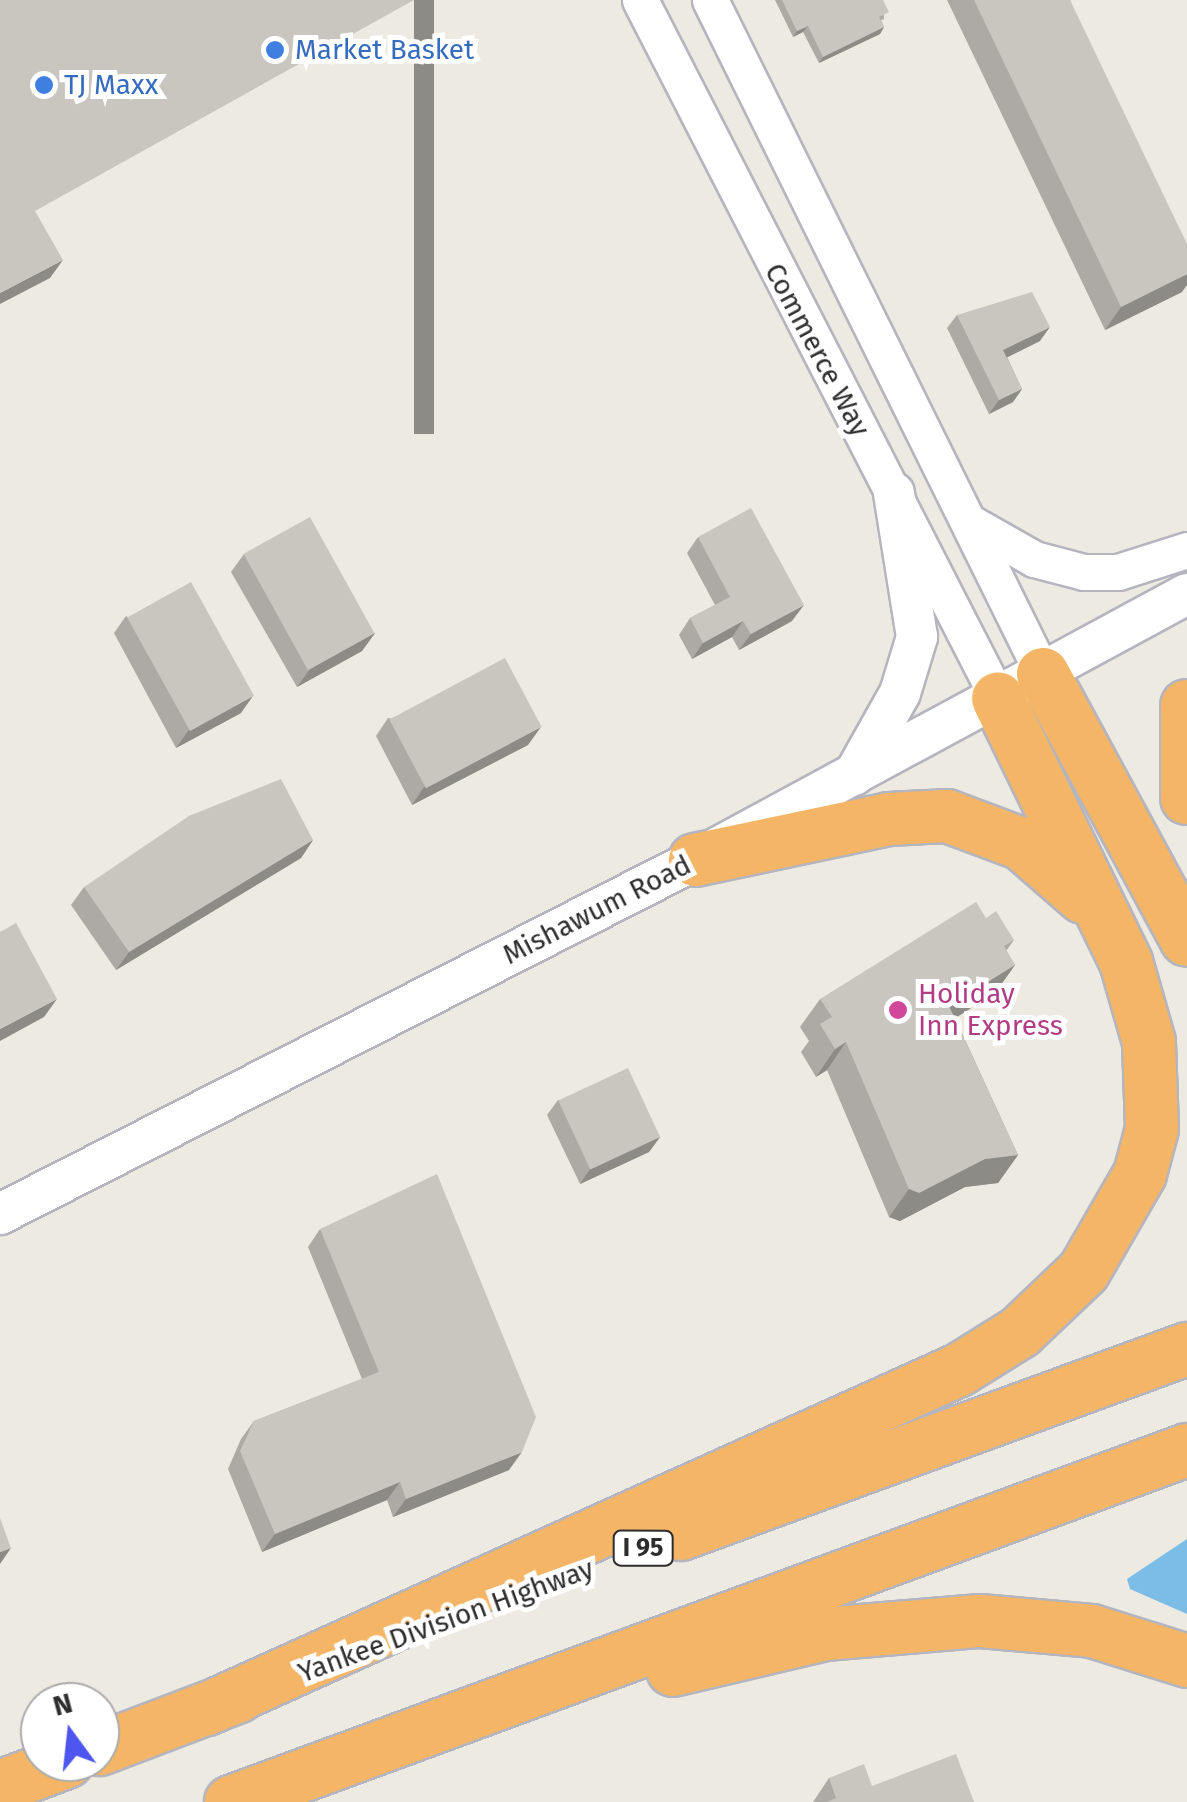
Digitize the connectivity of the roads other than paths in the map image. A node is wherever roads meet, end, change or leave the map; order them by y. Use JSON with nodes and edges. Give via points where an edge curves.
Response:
{"nodes":[{"id":1,"x":640,"y":0,"type":"edge"},
{"id":2,"x":710,"y":0,"type":"edge"},
{"id":3,"x":894,"y":493,"type":"junction"},
{"id":4,"x":969,"y":522,"type":"junction"},
{"id":5,"x":1187,"y":550,"type":"edge"},
{"id":6,"x":1187,"y":594,"type":"edge"},
{"id":7,"x":1043,"y":674,"type":"junction"},
{"id":8,"x":998,"y":698,"type":"junction"},
{"id":9,"x":1187,"y":706,"type":"edge"},
{"id":10,"x":854,"y":775,"type":"junction"},
{"id":11,"x":1187,"y":798,"type":"edge"},
{"id":12,"x":696,"y":860,"type":"junction"},
{"id":13,"x":1110,"y":930,"type":"junction"},
{"id":14,"x":1187,"y":940,"type":"edge"},
{"id":15,"x":0,"y":1214,"type":"edge"},
{"id":16,"x":1187,"y":1349,"type":"edge"},
{"id":17,"x":1187,"y":1450,"type":"edge"},
{"id":18,"x":1187,"y":1661,"type":"edge"},
{"id":19,"x":207,"y":1708,"type":"junction"},
{"id":20,"x":400,"y":1739,"type":"junction"},
{"id":21,"x":120,"y":1741,"type":"edge"},
{"id":22,"x":231,"y":1802,"type":"edge"}],
"edges":[{"from":1,"to":3,"type":"street","name":"Commerce Way"},
{"from":2,"to":4,"type":"street"},
{"from":3,"to":8,"type":"street","name":"Commerce Way"},
{"from":3,"to":10,"type":"main road","via":[[917,637],[900,693]]},
{"from":4,"to":5,"type":"street","via":[[1034,559],[1084,572],[1118,572]]},
{"from":4,"to":7,"type":"street"},
{"from":6,"to":7,"type":"main road","name":"Mishawum Road"},
{"from":7,"to":8,"type":"main road","name":"Mishawum Road"},
{"from":7,"to":14,"type":"highway"},
{"from":8,"to":10,"type":"main road","name":"Mishawum Road"},
{"from":8,"to":13,"type":"highway"},
{"from":9,"to":11,"type":"highway"},
{"from":10,"to":12,"type":"main road","name":"Mishawum Road"},
{"from":12,"to":13,"type":"highway","via":[[908,816],[963,818],[1044,858]]},
{"from":12,"to":15,"type":"main road","name":"Mishawum Road"},
{"from":13,"to":19,"type":"highway","via":[[1145,1019],[1152,1128],[1118,1222],[1036,1320],[864,1416]]},
{"from":16,"to":19,"type":"highway","name":"Yankee Division Highway","number":"I 95"},
{"from":17,"to":20,"type":"highway"},
{"from":18,"to":20,"type":"highway","via":[[1092,1630],[914,1623],[778,1644]]},
{"from":19,"to":21,"type":"highway","name":"Yankee Division Highway","number":"I 95"},
{"from":20,"to":22,"type":"highway"}]}
